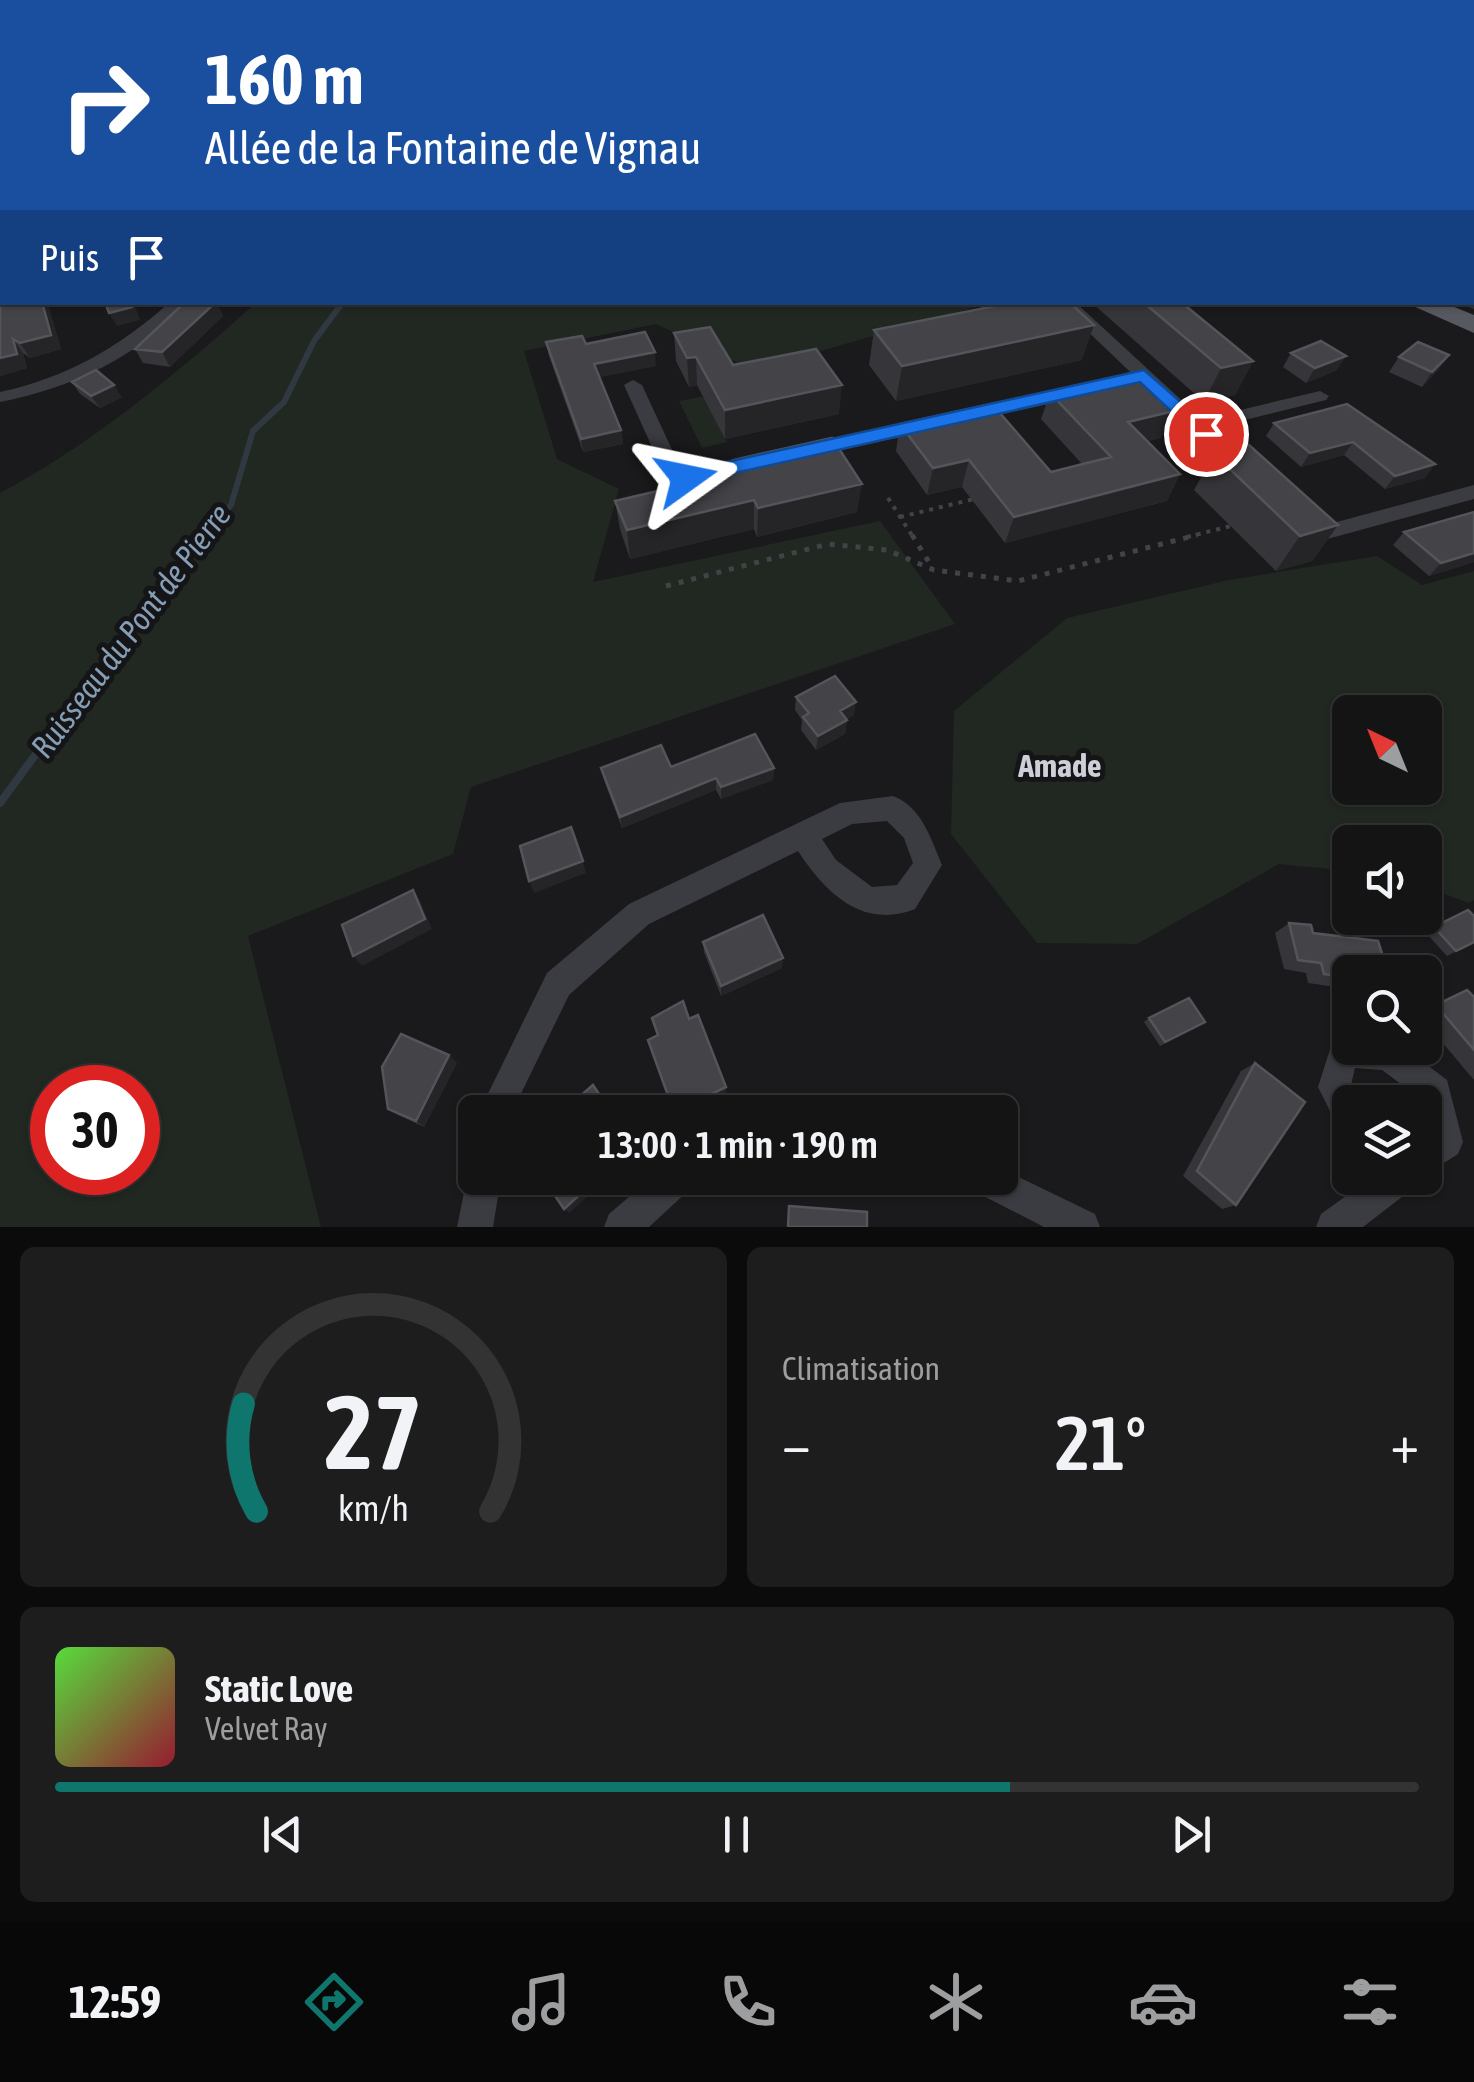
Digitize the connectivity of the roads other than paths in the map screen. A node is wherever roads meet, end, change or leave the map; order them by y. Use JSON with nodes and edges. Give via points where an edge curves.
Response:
{"nodes":[{"id":1,"x":176,"y":305,"type":"edge"},
{"id":2,"x":1067,"y":305,"type":"edge"},
{"id":3,"x":1424,"y":305,"type":"edge"},
{"id":4,"x":1474,"y":325,"type":"edge"},
{"id":5,"x":1144,"y":376,"type":"junction"},
{"id":6,"x":634,"y":385,"type":"dead end"},
{"id":7,"x":1320,"y":396,"type":"dead end"},
{"id":8,"x":2,"y":398,"type":"edge"},
{"id":9,"x":1198,"y":426,"type":"junction"},
{"id":10,"x":1264,"y":488,"type":"edge"},
{"id":11,"x":1474,"y":492,"type":"edge"},
{"id":12,"x":1298,"y":519,"type":"edge"},
{"id":13,"x":803,"y":834,"type":"dead end"},
{"id":14,"x":1335,"y":1085,"type":"edge"},
{"id":15,"x":1426,"y":1085,"type":"edge"},
{"id":16,"x":503,"y":1095,"type":"edge"},
{"id":17,"x":481,"y":1195,"type":"edge"},
{"id":18,"x":658,"y":1195,"type":"edge"},
{"id":19,"x":1018,"y":1195,"type":"edge"},
{"id":20,"x":1376,"y":1195,"type":"edge"},
{"id":21,"x":475,"y":1227,"type":"edge"},
{"id":22,"x":622,"y":1227,"type":"edge"},
{"id":23,"x":1082,"y":1227,"type":"edge"},
{"id":24,"x":1334,"y":1227,"type":"edge"}],
"edges":[{"from":1,"to":8,"type":"street","via":[[90,370]]},
{"from":2,"to":5,"type":"street"},
{"from":3,"to":4,"type":"main road"},
{"from":5,"to":6,"type":"street","via":[[686,478],[673,473]]},
{"from":5,"to":9,"type":"street"},
{"from":7,"to":9,"type":"street"},
{"from":9,"to":10,"type":"street"},
{"from":11,"to":12,"type":"street","via":[[1320,534]]},
{"from":13,"to":16,"type":"street","via":[[639,914],[558,984]]},
{"from":14,"to":15,"type":"street","via":[[1344,1052],[1388,1054]]},
{"from":17,"to":21,"type":"street"},
{"from":18,"to":22,"type":"street"},
{"from":19,"to":23,"type":"street"},
{"from":20,"to":24,"type":"street"}]}
